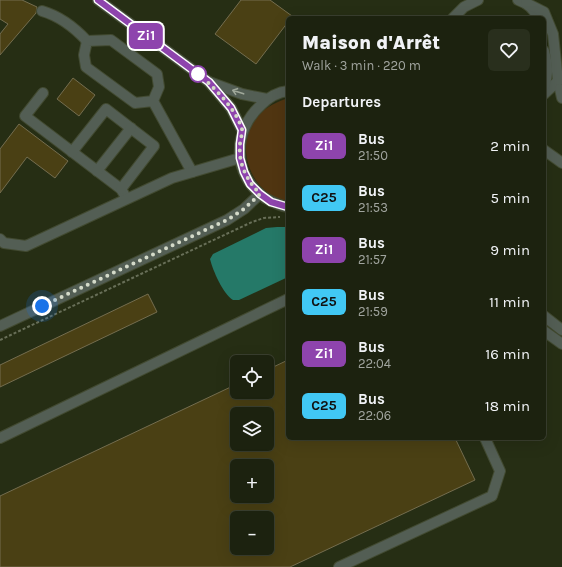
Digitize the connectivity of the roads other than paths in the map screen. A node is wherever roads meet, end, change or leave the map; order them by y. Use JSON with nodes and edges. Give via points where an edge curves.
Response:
{"nodes":[{"id":1,"x":98,"y":0,"type":"edge"},
{"id":2,"x":478,"y":0,"type":"edge"},
{"id":3,"x":522,"y":2,"type":"edge"},
{"id":4,"x":42,"y":11,"type":"dead end"},
{"id":5,"x":455,"y":16,"type":"edge"},
{"id":6,"x":536,"y":16,"type":"edge"},
{"id":7,"x":546,"y":16,"type":"edge"},
{"id":8,"x":546,"y":17,"type":"edge"},
{"id":9,"x":87,"y":41,"type":"junction"},
{"id":10,"x":546,"y":58,"type":"edge"},
{"id":11,"x":209,"y":82,"type":"junction"},
{"id":12,"x":546,"y":82,"type":"edge"},
{"id":13,"x":286,"y":92,"type":"edge"},
{"id":14,"x":561,"y":92,"type":"edge"},
{"id":15,"x":43,"y":93,"type":"dead end"},
{"id":16,"x":546,"y":93,"type":"edge"},
{"id":17,"x":546,"y":95,"type":"edge"},
{"id":18,"x":267,"y":99,"type":"junction"},
{"id":19,"x":153,"y":101,"type":"junction"},
{"id":20,"x":130,"y":128,"type":"junction"},
{"id":21,"x":242,"y":130,"type":"junction"},
{"id":22,"x":546,"y":151,"type":"edge"},
{"id":23,"x":72,"y":152,"type":"junction"},
{"id":24,"x":240,"y":158,"type":"junction"},
{"id":25,"x":562,"y":163,"type":"edge"},
{"id":26,"x":97,"y":170,"type":"junction"},
{"id":27,"x":192,"y":172,"type":"junction"},
{"id":28,"x":121,"y":189,"type":"junction"},
{"id":29,"x":260,"y":194,"type":"junction"},
{"id":30,"x":126,"y":199,"type":"junction"},
{"id":31,"x":286,"y":206,"type":"edge"},
{"id":32,"x":1,"y":243,"type":"edge"},
{"id":33,"x":286,"y":300,"type":"edge"},
{"id":34,"x":546,"y":318,"type":"edge"},
{"id":35,"x":0,"y":326,"type":"edge"},
{"id":36,"x":562,"y":330,"type":"edge"},
{"id":37,"x":546,"y":332,"type":"edge"},
{"id":38,"x":562,"y":344,"type":"edge"},
{"id":39,"x":0,"y":438,"type":"edge"},
{"id":40,"x":486,"y":440,"type":"edge"},
{"id":41,"x":339,"y":567,"type":"edge"}],
"edges":[{"from":1,"to":11,"type":"street"},
{"from":2,"to":5,"type":"street","via":[[464,7]]},
{"from":3,"to":6,"type":"street"},
{"from":3,"to":7,"type":"street","via":[[544,12]]},
{"from":4,"to":9,"type":"street","via":[[51,13]]},
{"from":8,"to":16,"type":"street","via":[[553,34],[558,81]]},
{"from":9,"to":19,"type":"street","via":[[84,55],[86,67],[135,103]]},
{"from":9,"to":19,"type":"street","via":[[111,40],[157,74],[159,87]]},
{"from":10,"to":12,"type":"street"},
{"from":18,"to":11,"type":"street","one_way":true,"via":[[242,94]]},
{"from":11,"to":21,"type":"street","via":[[231,108]]},
{"from":13,"to":18,"type":"street"},
{"from":14,"to":17,"type":"street"},
{"from":15,"to":23,"type":"street","via":[[25,116]]},
{"from":18,"to":21,"type":"street","via":[[252,113]]},
{"from":19,"to":27,"type":"street"},
{"from":20,"to":23,"type":"street","via":[[106,109]]},
{"from":20,"to":26,"type":"street"},
{"from":20,"to":28,"type":"street","via":[[154,146]]},
{"from":21,"to":24,"type":"street"},
{"from":22,"to":25,"type":"street"},
{"from":23,"to":26,"type":"street"},
{"from":24,"to":27,"type":"street"},
{"from":24,"to":29,"type":"street","via":[[250,184]]},
{"from":26,"to":28,"type":"street"},
{"from":27,"to":30,"type":"street","via":[[172,178]]},
{"from":28,"to":30,"type":"street"},
{"from":29,"to":31,"type":"street","via":[[271,202]]},
{"from":29,"to":35,"type":"street","via":[[227,220]]},
{"from":30,"to":32,"type":"street","via":[[26,246]]},
{"from":33,"to":39,"type":"street"},
{"from":34,"to":36,"type":"street"},
{"from":37,"to":38,"type":"street"},
{"from":40,"to":41,"type":"street","via":[[500,470],[492,496]]}]}
